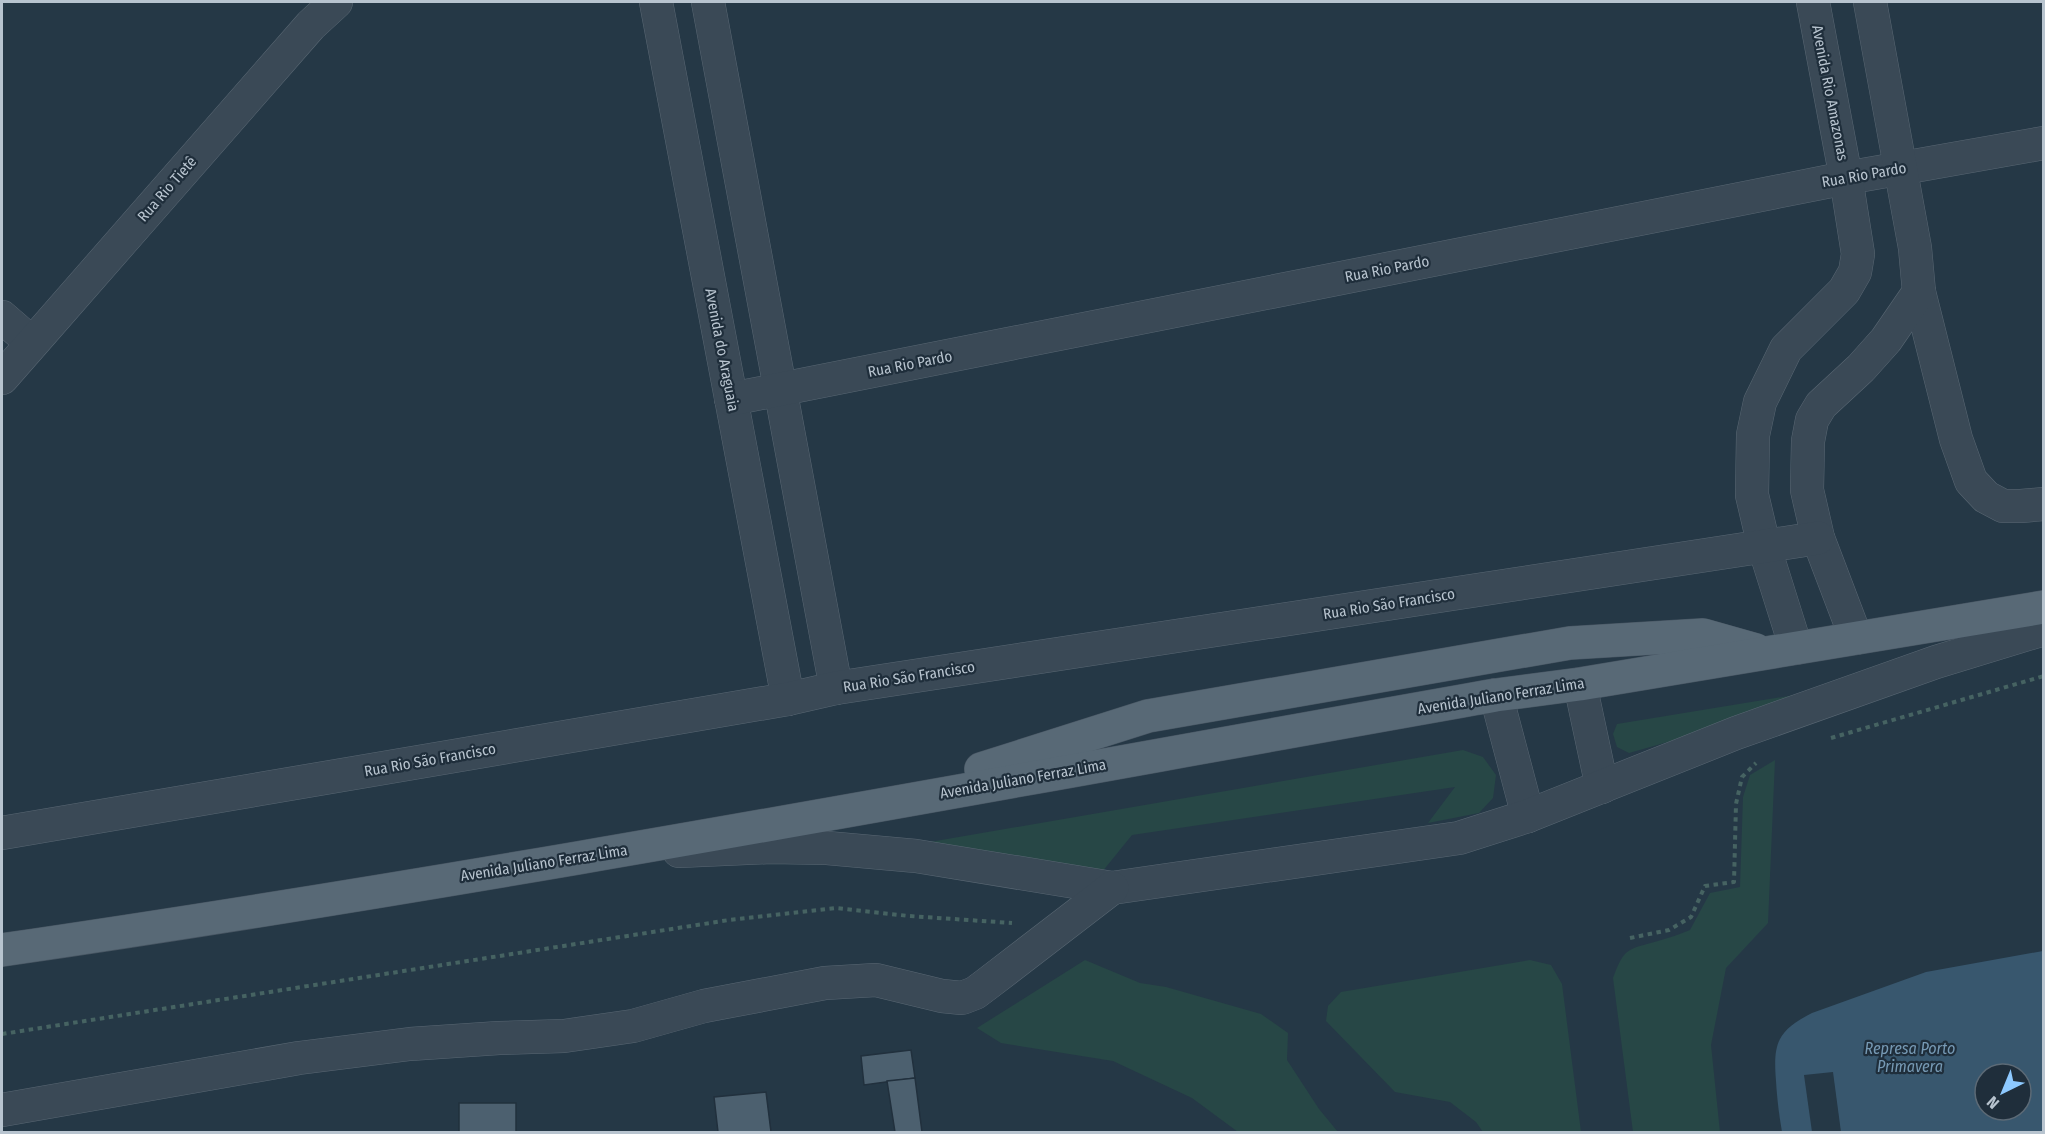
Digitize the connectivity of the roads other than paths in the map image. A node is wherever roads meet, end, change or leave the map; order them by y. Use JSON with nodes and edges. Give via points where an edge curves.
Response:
{"nodes":[{"id":1,"x":336,"y":2,"type":"edge"},
{"id":2,"x":656,"y":2,"type":"edge"},
{"id":3,"x":708,"y":2,"type":"edge"},
{"id":4,"x":1813,"y":2,"type":"edge"},
{"id":5,"x":1870,"y":2,"type":"edge"},
{"id":6,"x":2043,"y":143,"type":"edge"},
{"id":7,"x":1901,"y":168,"type":"junction"},
{"id":8,"x":1846,"y":178,"type":"junction"},
{"id":9,"x":1919,"y":292,"type":"junction"},
{"id":10,"x":2,"y":317,"type":"edge"},
{"id":11,"x":32,"y":343,"type":"junction"},
{"id":12,"x":2,"y":378,"type":"edge"},
{"id":13,"x":781,"y":390,"type":"junction"},
{"id":14,"x":731,"y":399,"type":"junction"},
{"id":15,"x":2043,"y":504,"type":"edge"},
{"id":16,"x":1818,"y":538,"type":"junction"},
{"id":17,"x":1764,"y":546,"type":"junction"},
{"id":18,"x":2043,"y":607,"type":"edge"},
{"id":19,"x":2043,"y":629,"type":"edge"},
{"id":20,"x":1856,"y":638,"type":"junction"},
{"id":21,"x":1570,"y":644,"type":"junction"},
{"id":22,"x":1796,"y":648,"type":"junction"},
{"id":23,"x":1764,"y":652,"type":"junction"},
{"id":24,"x":1494,"y":656,"type":"junction"},
{"id":25,"x":1580,"y":684,"type":"junction"},
{"id":26,"x":836,"y":688,"type":"junction"},
{"id":27,"x":1496,"y":694,"type":"junction"},
{"id":28,"x":788,"y":699,"type":"junction"},
{"id":29,"x":1602,"y":787,"type":"junction"},
{"id":30,"x":880,"y":804,"type":"junction"},
{"id":31,"x":1528,"y":816,"type":"junction"},
{"id":32,"x":2,"y":833,"type":"edge"},
{"id":33,"x":599,"y":855,"type":"junction"},
{"id":34,"x":1112,"y":888,"type":"junction"},
{"id":35,"x":2,"y":950,"type":"edge"},
{"id":36,"x":2,"y":1110,"type":"edge"}],
"edges":[{"from":1,"to":11,"type":"street","name":"Rua Rio Tietê","via":[[311,25]]},
{"from":2,"to":14,"type":"street","name":"Avenida do Araguaia"},
{"from":3,"to":13,"type":"street"},
{"from":4,"to":8,"type":"street","name":"Avenida Rio Amazonas"},
{"from":5,"to":7,"type":"street"},
{"from":6,"to":7,"type":"street","name":"Rua Rio Pardo"},
{"from":7,"to":8,"type":"street","name":"Rua Rio Pardo"},
{"from":7,"to":9,"type":"street"},
{"from":8,"to":13,"type":"street","name":"Rua Rio Pardo"},
{"from":8,"to":17,"type":"street","name":"Avenida Rio Amazonas","via":[[1858,254],[1855,272],[1844,291],[1786,349],[1760,402],[1753,435],[1752,495]]},
{"from":9,"to":15,"type":"street","via":[[1956,439],[1971,481],[1986,497],[2003,506]]},
{"from":9,"to":16,"type":"street","via":[[1886,340],[1821,405],[1812,420],[1807,489]]},
{"from":10,"to":11,"type":"street"},
{"from":11,"to":12,"type":"street","name":"Rua Rio Tietê"},
{"from":13,"to":14,"type":"street","name":"Rua Rio Pardo"},
{"from":13,"to":26,"type":"street"},
{"from":14,"to":28,"type":"street","name":"Avenida do Araguaia"},
{"from":16,"to":17,"type":"street","name":"Rua Rio São Francisco"},
{"from":16,"to":20,"type":"street"},
{"from":17,"to":22,"type":"street","name":"Avenida Rio Amazonas"},
{"from":17,"to":26,"type":"street","name":"Rua Rio São Francisco"},
{"from":18,"to":20,"type":"main road","name":"Avenida Juliano Ferraz Lima"},
{"from":19,"to":29,"type":"street","via":[[1936,662],[1736,733]]},
{"from":20,"to":22,"type":"main road","name":"Avenida Juliano Ferraz Lima"},
{"from":21,"to":23,"type":"main road","via":[[1702,635]]},
{"from":21,"to":24,"type":"main road"},
{"from":21,"to":25,"type":"main road"},
{"from":22,"to":23,"type":"main road","name":"Avenida Juliano Ferraz Lima"},
{"from":23,"to":25,"type":"main road","name":"Avenida Juliano Ferraz Lima"},
{"from":24,"to":27,"type":"main road"},
{"from":24,"to":30,"type":"main road","via":[[1148,716]]},
{"from":25,"to":27,"type":"main road","name":"Avenida Juliano Ferraz Lima"},
{"from":25,"to":29,"type":"street"},
{"from":26,"to":28,"type":"street","name":"Rua Rio São Francisco"},
{"from":27,"to":30,"type":"main road","name":"Avenida Juliano Ferraz Lima"},
{"from":27,"to":31,"type":"street"},
{"from":28,"to":32,"type":"street","name":"Rua Rio São Francisco"},
{"from":29,"to":31,"type":"street"},
{"from":30,"to":33,"type":"main road","name":"Avenida Juliano Ferraz Lima"},
{"from":31,"to":34,"type":"street","via":[[1460,838]]},
{"from":33,"to":34,"type":"street","via":[[827,848],[916,856]]},
{"from":33,"to":35,"type":"main road","name":"Avenida Juliano Ferraz Lima"},
{"from":34,"to":36,"type":"street","via":[[975,993],[962,998],[876,980],[825,983],[704,1006],[633,1026],[564,1036],[410,1044],[299,1058]]}]}
